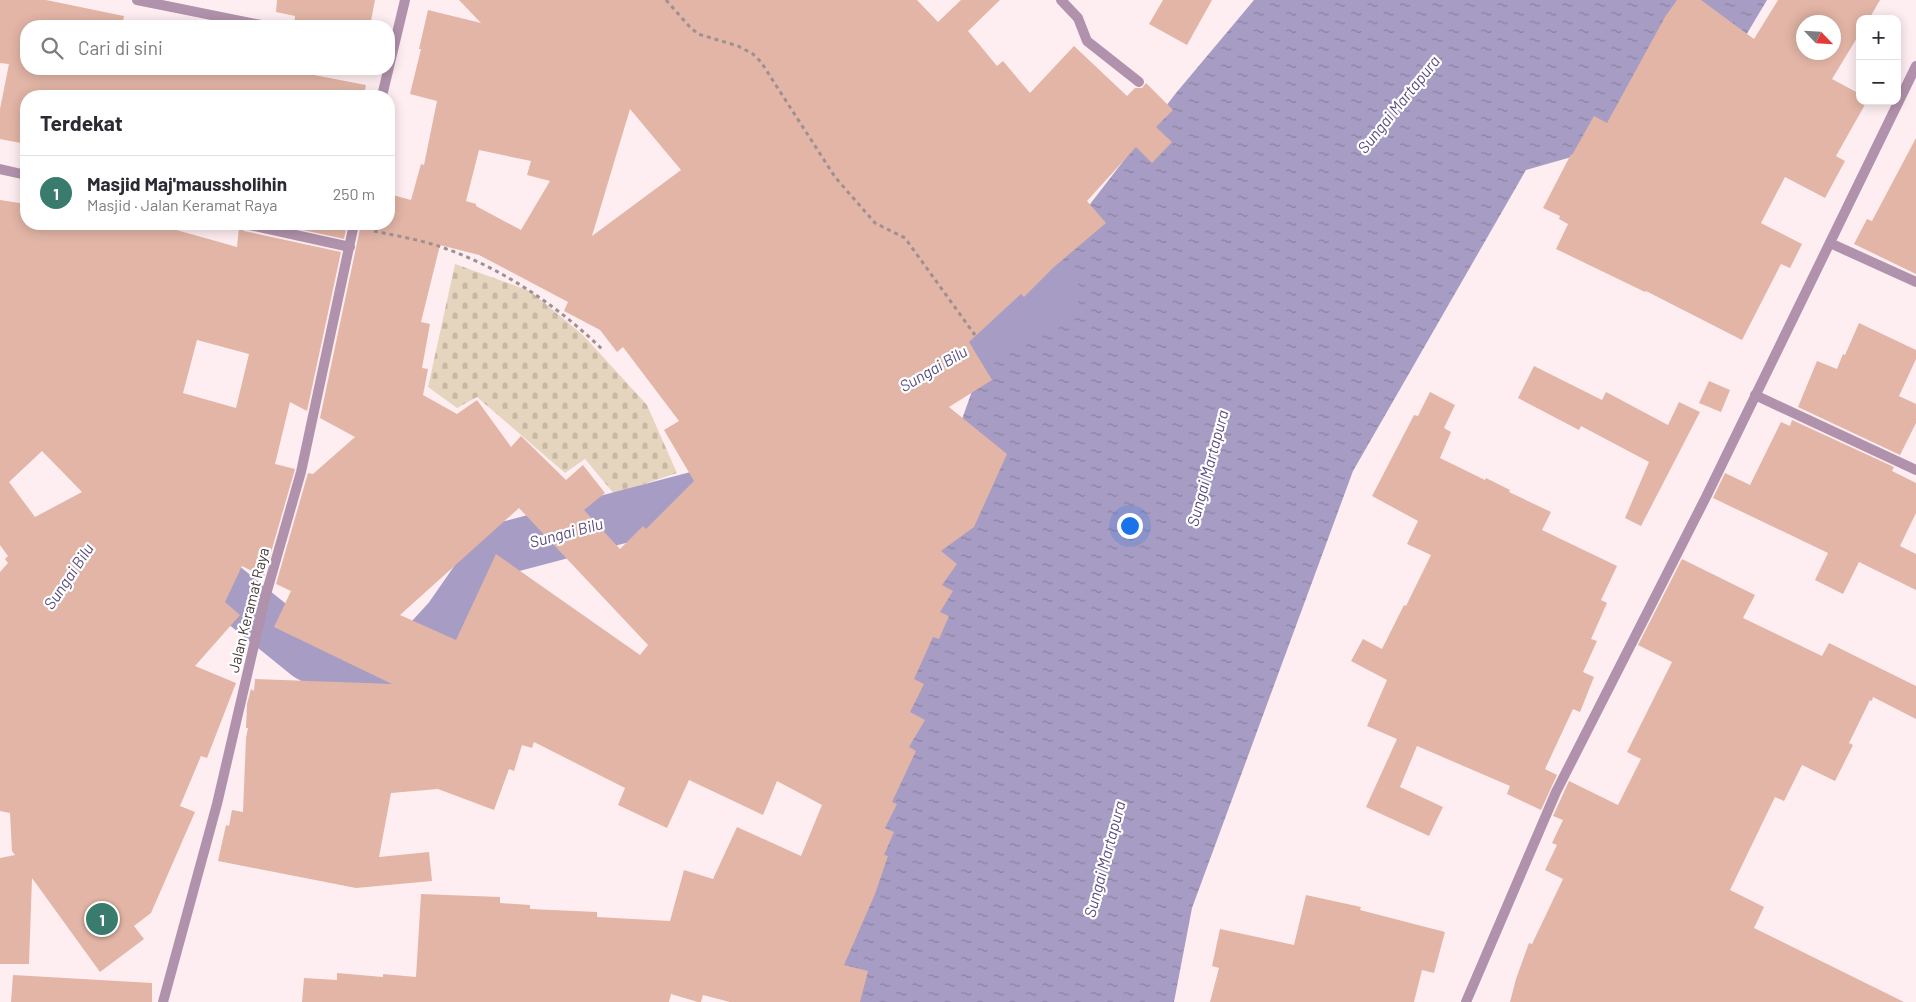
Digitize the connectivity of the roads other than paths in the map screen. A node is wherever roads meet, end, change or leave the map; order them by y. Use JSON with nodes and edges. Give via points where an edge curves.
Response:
{"nodes":[{"id":1,"x":137,"y":0,"type":"edge"},
{"id":2,"x":405,"y":0,"type":"edge"},
{"id":3,"x":1061,"y":0,"type":"edge"},
{"id":4,"x":236,"y":20,"type":"edge"},
{"id":5,"x":395,"y":37,"type":"edge"},
{"id":6,"x":1916,"y":66,"type":"edge"},
{"id":7,"x":386,"y":75,"type":"edge"},
{"id":8,"x":1139,"y":82,"type":"dead end"},
{"id":9,"x":383,"y":90,"type":"edge"},
{"id":10,"x":0,"y":169,"type":"edge"},
{"id":11,"x":20,"y":174,"type":"edge"},
{"id":12,"x":272,"y":230,"type":"edge"},
{"id":13,"x":353,"y":230,"type":"edge"},
{"id":14,"x":1830,"y":243,"type":"junction"},
{"id":15,"x":350,"y":247,"type":"junction"},
{"id":16,"x":1916,"y":282,"type":"edge"},
{"id":17,"x":1754,"y":395,"type":"junction"},
{"id":18,"x":1916,"y":470,"type":"edge"},
{"id":19,"x":163,"y":1002,"type":"edge"},
{"id":20,"x":1466,"y":1002,"type":"edge"}],
"edges":[{"from":1,"to":4,"type":"street"},
{"from":2,"to":5,"type":"street"},
{"from":3,"to":8,"type":"street","via":[[1078,18],[1086,41]]},
{"from":6,"to":14,"type":"street"},
{"from":7,"to":9,"type":"street"},
{"from":10,"to":11,"type":"street"},
{"from":12,"to":15,"type":"street"},
{"from":13,"to":15,"type":"street","name":"Jalan Keramat Raya"},
{"from":14,"to":16,"type":"street"},
{"from":14,"to":17,"type":"street"},
{"from":15,"to":19,"type":"street","name":"Jalan Keramat Raya","via":[[301,472],[265,598],[217,804]]},
{"from":17,"to":18,"type":"street"},
{"from":17,"to":20,"type":"street","via":[[1556,792]]}]}
